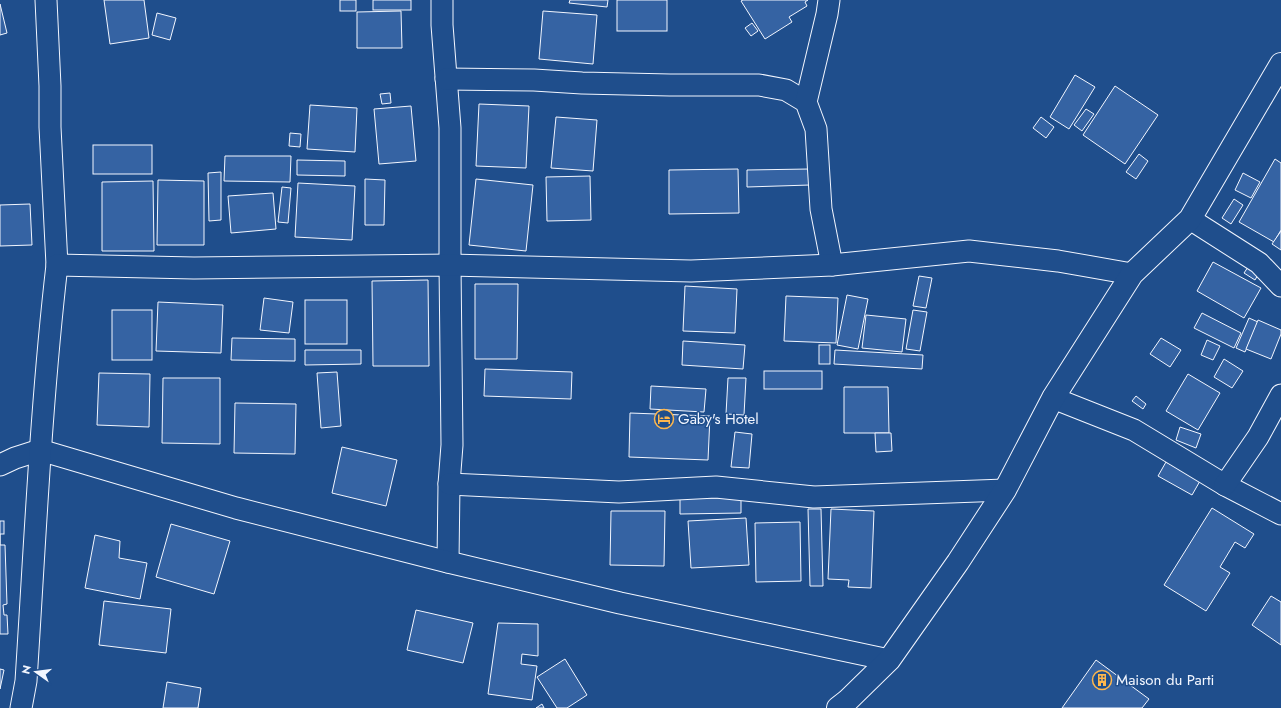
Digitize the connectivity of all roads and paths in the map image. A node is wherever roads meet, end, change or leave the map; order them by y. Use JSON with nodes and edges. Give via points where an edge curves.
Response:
{"nodes":[{"id":1,"x":46,"y":0,"type":"edge"},
{"id":2,"x":442,"y":0,"type":"edge"},
{"id":3,"x":829,"y":0,"type":"edge"},
{"id":4,"x":1281,"y":64,"type":"edge"},
{"id":5,"x":446,"y":79,"type":"junction"},
{"id":6,"x":806,"y":102,"type":"junction"},
{"id":7,"x":1190,"y":219,"type":"junction"},
{"id":8,"x":57,"y":265,"type":"junction"},
{"id":9,"x":450,"y":265,"type":"junction"},
{"id":10,"x":832,"y":265,"type":"junction"},
{"id":11,"x":1132,"y":274,"type":"junction"},
{"id":12,"x":1281,"y":286,"type":"edge"},
{"id":13,"x":1281,"y":395,"type":"edge"},
{"id":14,"x":1053,"y":398,"type":"junction"},
{"id":15,"x":40,"y":450,"type":"junction"},
{"id":16,"x":0,"y":465,"type":"edge"},
{"id":17,"x":449,"y":484,"type":"junction"},
{"id":18,"x":1224,"y":485,"type":"junction"},
{"id":19,"x":1005,"y":490,"type":"junction"},
{"id":20,"x":1281,"y":514,"type":"edge"},
{"id":21,"x":448,"y":562,"type":"junction"},
{"id":22,"x":889,"y":660,"type":"junction"},
{"id":23,"x":21,"y":708,"type":"edge"},
{"id":24,"x":838,"y":708,"type":"edge"}],
"edges":[{"from":1,"to":8,"type":"street"},
{"from":2,"to":5,"type":"street"},
{"from":3,"to":6,"type":"street"},
{"from":4,"to":7,"type":"main road"},
{"from":5,"to":6,"type":"street","via":[[759,85],[786,90]]},
{"from":5,"to":9,"type":"street","via":[[450,128]]},
{"from":6,"to":10,"type":"street","via":[[816,129],[821,208]]},
{"from":7,"to":11,"type":"main road"},
{"from":7,"to":12,"type":"street","via":[[1259,262]]},
{"from":8,"to":9,"type":"street","via":[[194,268]]},
{"from":8,"to":15,"type":"street"},
{"from":9,"to":10,"type":"street","via":[[691,271]]},
{"from":9,"to":17,"type":"street","via":[[452,445]]},
{"from":10,"to":11,"type":"street","via":[[969,251],[1058,261]]},
{"from":11,"to":14,"type":"main road"},
{"from":13,"to":18,"type":"street","via":[[1258,437]]},
{"from":14,"to":18,"type":"street","via":[[1134,430]]},
{"from":14,"to":19,"type":"main road"},
{"from":15,"to":16,"type":"street"},
{"from":15,"to":21,"type":"street","via":[[236,508]]},
{"from":15,"to":23,"type":"street","via":[[26,681]]},
{"from":17,"to":19,"type":"street","via":[[619,492],[716,487],[814,497]]},
{"from":17,"to":21,"type":"street"},
{"from":18,"to":20,"type":"street"},
{"from":19,"to":22,"type":"main road"},
{"from":21,"to":22,"type":"street","via":[[620,603]]},
{"from":22,"to":24,"type":"main road"}]}
